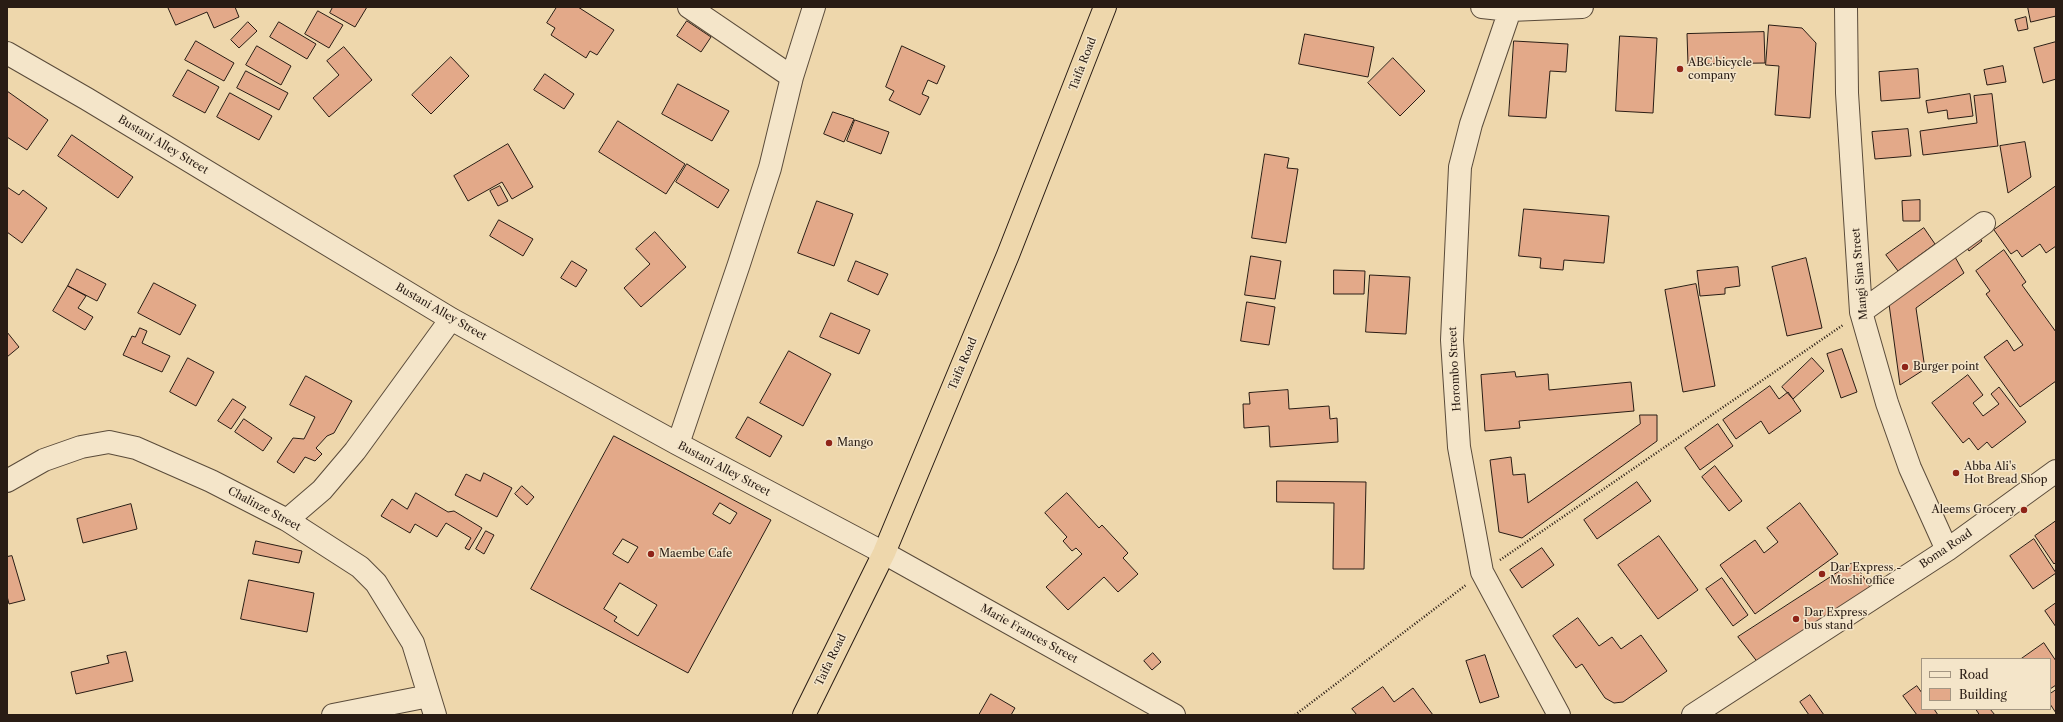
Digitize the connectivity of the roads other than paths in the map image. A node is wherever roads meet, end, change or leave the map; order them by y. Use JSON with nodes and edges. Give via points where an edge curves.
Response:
{"nodes":[{"id":1,"x":689,"y":7,"type":"edge"},
{"id":2,"x":814,"y":7,"type":"edge"},
{"id":3,"x":1106,"y":7,"type":"edge"},
{"id":4,"x":1482,"y":7,"type":"edge"},
{"id":5,"x":1582,"y":7,"type":"edge"},
{"id":6,"x":1846,"y":7,"type":"edge"},
{"id":7,"x":1510,"y":10,"type":"junction"},
{"id":8,"x":7,"y":53,"type":"edge"},
{"id":9,"x":792,"y":77,"type":"junction"},
{"id":10,"x":1984,"y":224,"type":"dead end"},
{"id":11,"x":1861,"y":312,"type":"junction"},
{"id":12,"x":451,"y":319,"type":"junction"},
{"id":13,"x":678,"y":444,"type":"junction"},
{"id":14,"x":2056,"y":471,"type":"edge"},
{"id":15,"x":7,"y":481,"type":"edge"},
{"id":16,"x":287,"y":520,"type":"junction"},
{"id":17,"x":1947,"y":550,"type":"junction"},
{"id":18,"x":884,"y":553,"type":"junction"},
{"id":19,"x":432,"y":705,"type":"edge"},
{"id":20,"x":333,"y":715,"type":"edge"},
{"id":21,"x":804,"y":715,"type":"edge"},
{"id":22,"x":1174,"y":715,"type":"edge"},
{"id":23,"x":1559,"y":715,"type":"edge"},
{"id":24,"x":1693,"y":715,"type":"edge"}],
"edges":[{"from":1,"to":9,"type":"street"},
{"from":2,"to":9,"type":"street"},
{"from":3,"to":18,"type":"highway","name":"Taifa Road","via":[[1008,255]]},
{"from":4,"to":7,"type":"street"},
{"from":5,"to":7,"type":"street"},
{"from":6,"to":11,"type":"street","name":"Mangi Sina Street","via":[[1847,93]]},
{"from":7,"to":23,"type":"street","name":"Horombo Street","via":[[1471,124],[1460,167],[1452,340],[1459,446],[1482,572]]},
{"from":8,"to":12,"type":"street","name":"Bustani Alley Street"},
{"from":9,"to":13,"type":"street","via":[[768,175]]},
{"from":10,"to":11,"type":"street"},
{"from":11,"to":17,"type":"street","name":"Mangi Sina Street","via":[[1887,403],[1910,468]]},
{"from":12,"to":13,"type":"street","name":"Bustani Alley Street"},
{"from":12,"to":16,"type":"street","via":[[354,451],[322,490]]},
{"from":13,"to":18,"type":"street","name":"Bustani Alley Street"},
{"from":14,"to":17,"type":"street","name":"Boma Road"},
{"from":15,"to":16,"type":"street","name":"Chalinze Street","via":[[44,460],[81,447],[109,442],[136,448],[212,481]]},
{"from":16,"to":19,"type":"street","name":"Chalinze Street","via":[[360,567],[376,583],[413,643]]},
{"from":17,"to":24,"type":"street","name":"Boma Road"},
{"from":18,"to":21,"type":"highway","name":"Taifa Road"},
{"from":18,"to":22,"type":"street","name":"Marie Frances Street"},
{"from":19,"to":20,"type":"street"}]}
